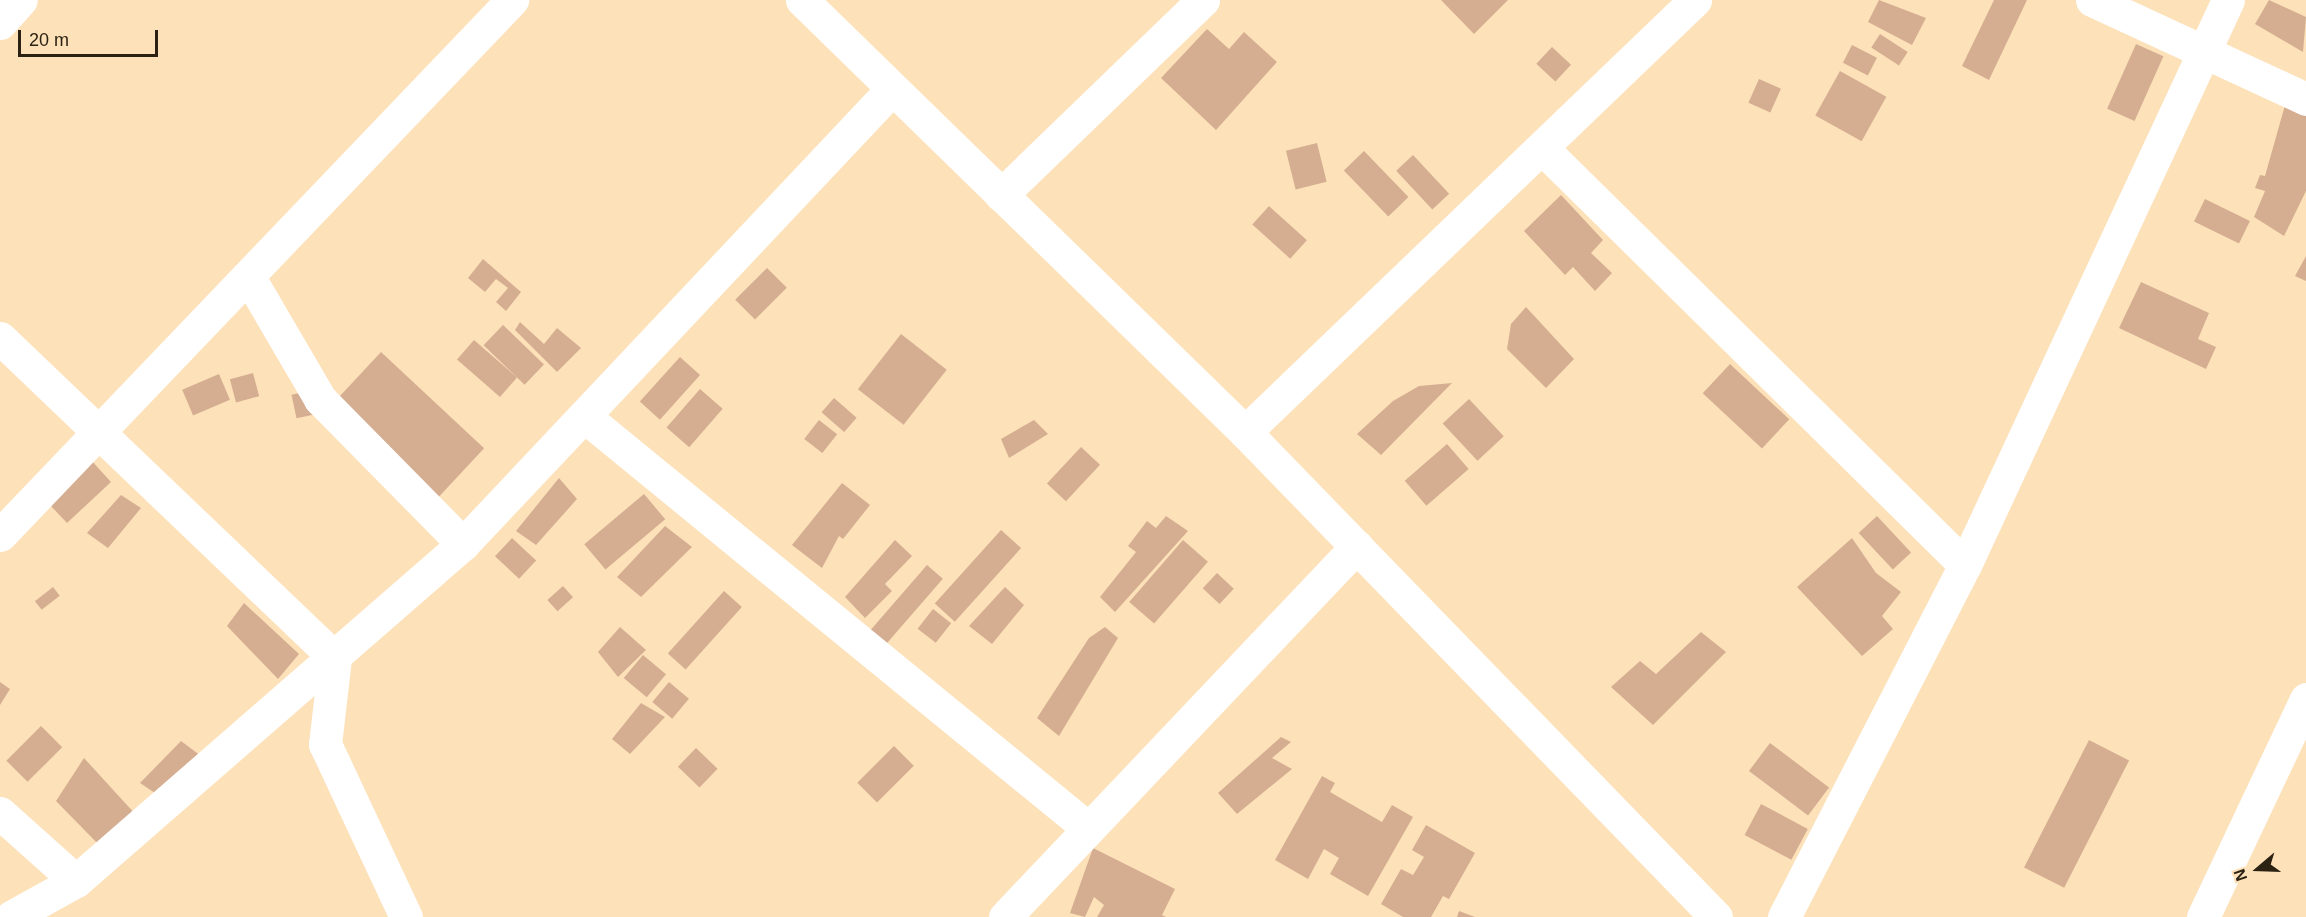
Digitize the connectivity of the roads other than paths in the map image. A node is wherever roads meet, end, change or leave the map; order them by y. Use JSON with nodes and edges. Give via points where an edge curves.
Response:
{"nodes":[{"id":1,"x":21,"y":0,"type":"edge"},
{"id":2,"x":512,"y":0,"type":"edge"},
{"id":3,"x":802,"y":0,"type":"edge"},
{"id":4,"x":1203,"y":0,"type":"edge"},
{"id":5,"x":1695,"y":0,"type":"edge"},
{"id":6,"x":2092,"y":0,"type":"edge"},
{"id":7,"x":2228,"y":0,"type":"edge"},
{"id":8,"x":0,"y":22,"type":"edge"},
{"id":9,"x":2204,"y":52,"type":"junction"},
{"id":10,"x":892,"y":89,"type":"junction"},
{"id":11,"x":2306,"y":99,"type":"edge"},
{"id":12,"x":1544,"y":150,"type":"junction"},
{"id":13,"x":1001,"y":195,"type":"junction"},
{"id":14,"x":250,"y":279,"type":"junction"},
{"id":15,"x":0,"y":338,"type":"edge"},
{"id":16,"x":584,"y":416,"type":"junction"},
{"id":17,"x":1245,"y":432,"type":"junction"},
{"id":18,"x":100,"y":434,"type":"junction"},
{"id":19,"x":0,"y":535,"type":"edge"},
{"id":20,"x":463,"y":544,"type":"junction"},
{"id":21,"x":1357,"y":546,"type":"junction"},
{"id":22,"x":1965,"y":565,"type":"junction"},
{"id":23,"x":335,"y":658,"type":"junction"},
{"id":24,"x":2306,"y":699,"type":"edge"},
{"id":25,"x":2296,"y":746,"type":"edge"},
{"id":26,"x":0,"y":813,"type":"edge"},
{"id":27,"x":1089,"y":829,"type":"junction"},
{"id":28,"x":76,"y":881,"type":"junction"},
{"id":29,"x":11,"y":917,"type":"edge"},
{"id":30,"x":406,"y":917,"type":"edge"},
{"id":31,"x":1005,"y":917,"type":"edge"},
{"id":32,"x":1716,"y":917,"type":"edge"},
{"id":33,"x":1784,"y":917,"type":"edge"},
{"id":34,"x":2203,"y":917,"type":"edge"}],
"edges":[{"from":1,"to":8,"type":"street"},
{"from":2,"to":14,"type":"street"},
{"from":3,"to":10,"type":"street"},
{"from":4,"to":13,"type":"street"},
{"from":5,"to":12,"type":"street"},
{"from":6,"to":9,"type":"street"},
{"from":7,"to":9,"type":"street"},
{"from":9,"to":11,"type":"street"},
{"from":9,"to":22,"type":"street"},
{"from":10,"to":13,"type":"street"},
{"from":10,"to":16,"type":"street"},
{"from":12,"to":17,"type":"street"},
{"from":12,"to":22,"type":"street"},
{"from":13,"to":17,"type":"street"},
{"from":14,"to":18,"type":"street"},
{"from":14,"to":20,"type":"street","via":[[320,399]]},
{"from":15,"to":18,"type":"street"},
{"from":16,"to":20,"type":"street"},
{"from":16,"to":27,"type":"street"},
{"from":17,"to":21,"type":"street"},
{"from":18,"to":19,"type":"street"},
{"from":18,"to":23,"type":"street"},
{"from":20,"to":23,"type":"street"},
{"from":21,"to":27,"type":"street"},
{"from":21,"to":32,"type":"street"},
{"from":22,"to":33,"type":"street"},
{"from":23,"to":28,"type":"street"},
{"from":23,"to":30,"type":"street","via":[[325,744]]},
{"from":24,"to":25,"type":"street"},
{"from":25,"to":34,"type":"street"},
{"from":26,"to":28,"type":"street"},
{"from":27,"to":31,"type":"street"},
{"from":28,"to":29,"type":"street"}]}
